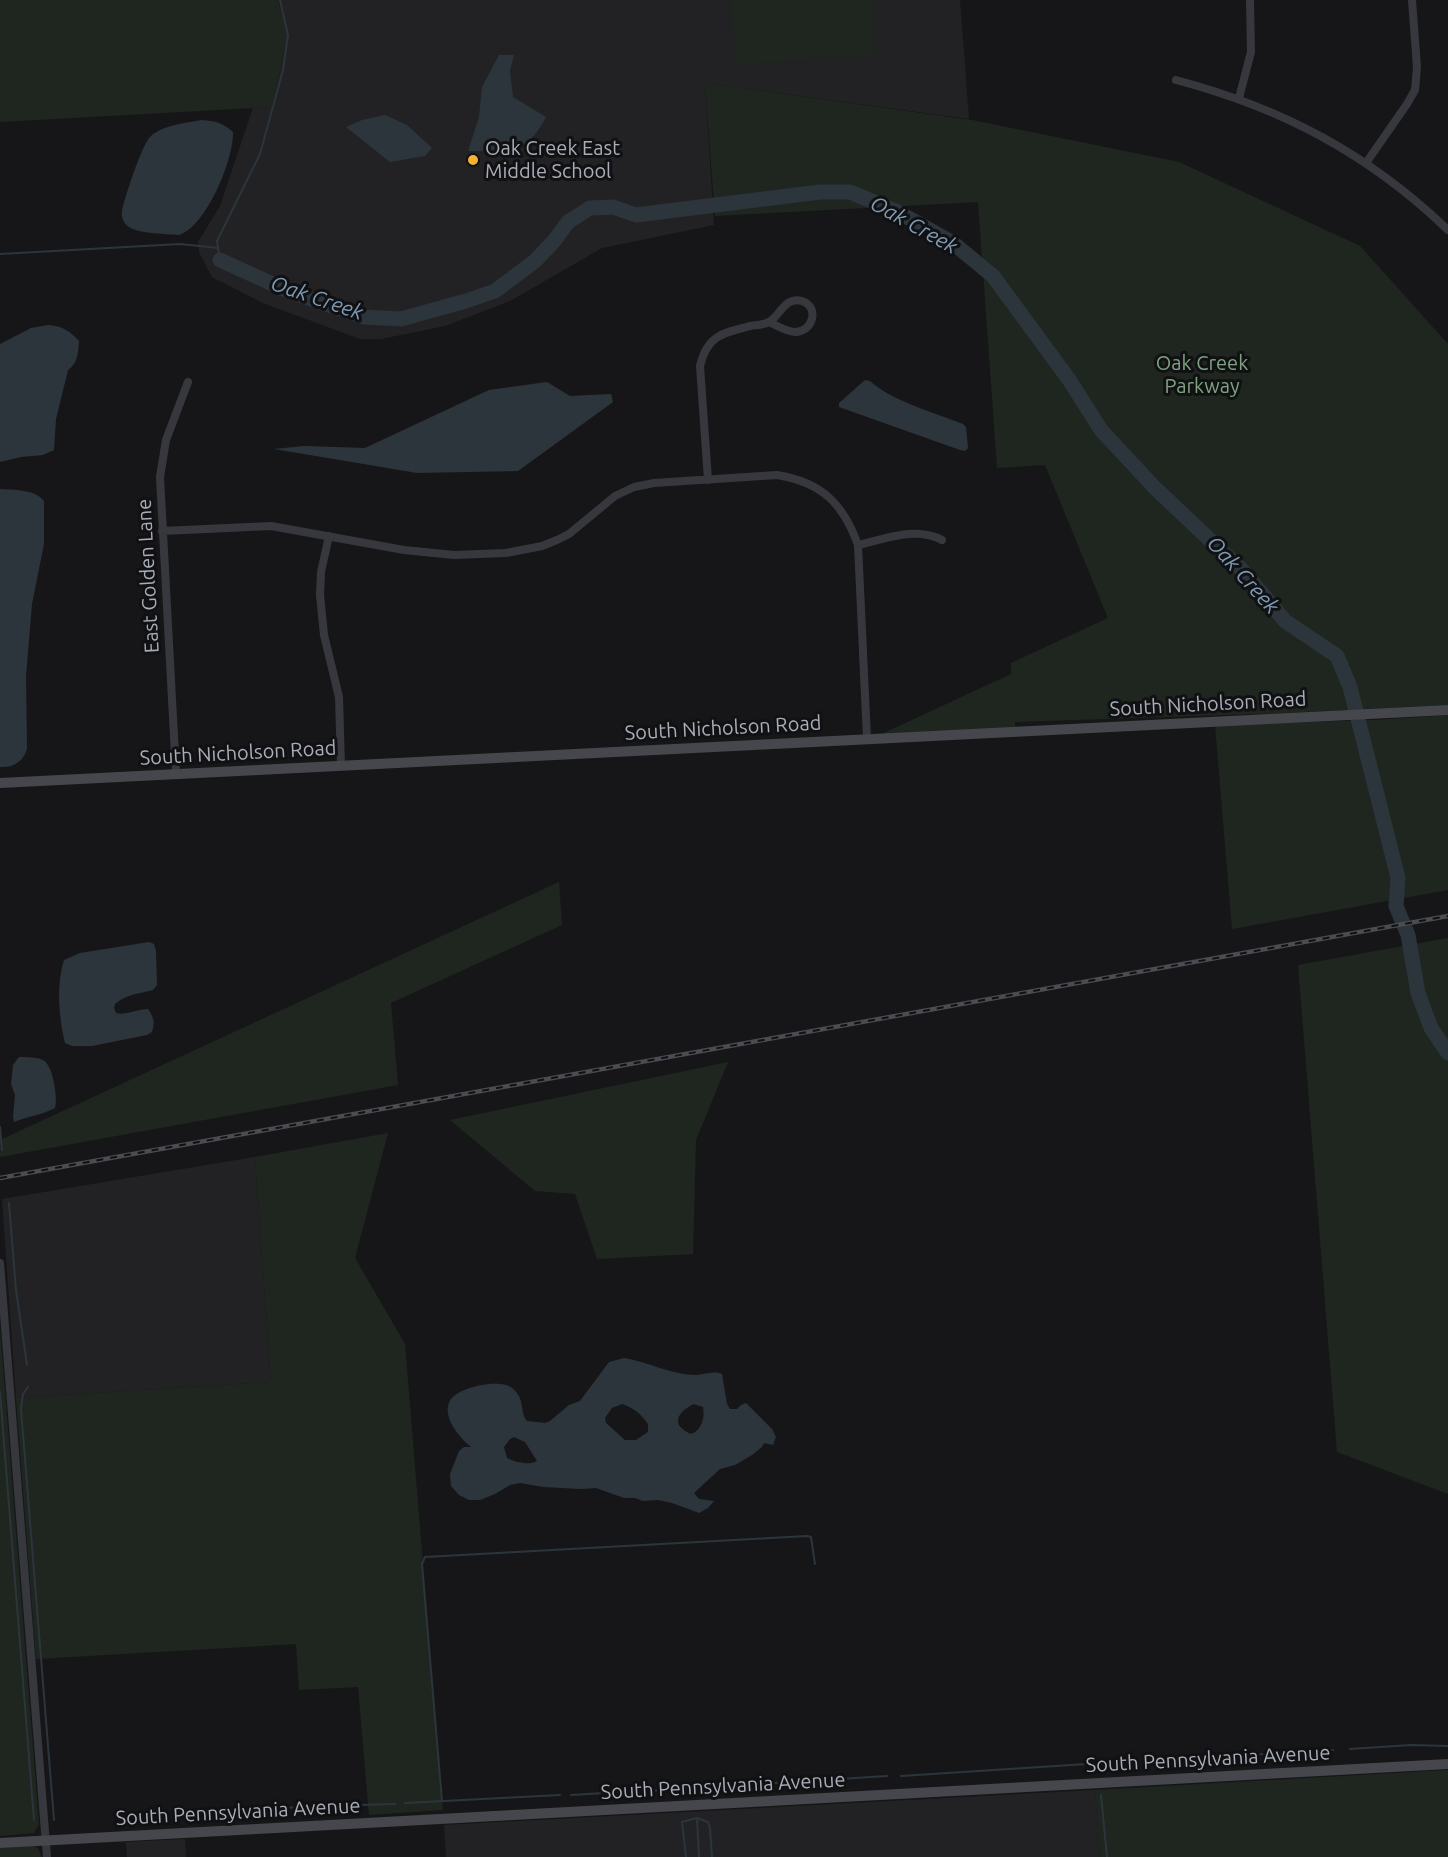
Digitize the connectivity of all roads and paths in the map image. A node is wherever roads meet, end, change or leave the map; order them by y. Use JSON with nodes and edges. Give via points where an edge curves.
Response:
{"nodes":[{"id":1,"x":1250,"y":0,"type":"edge"},
{"id":2,"x":1412,"y":0,"type":"edge"},
{"id":3,"x":1176,"y":80,"type":"dead end"},
{"id":4,"x":1239,"y":98,"type":"junction"},
{"id":5,"x":1366,"y":163,"type":"junction"},
{"id":6,"x":1448,"y":230,"type":"edge"},
{"id":7,"x":769,"y":322,"type":"junction"},
{"id":8,"x":188,"y":382,"type":"dead end"},
{"id":9,"x":708,"y":480,"type":"junction"},
{"id":10,"x":162,"y":531,"type":"junction"},
{"id":11,"x":329,"y":536,"type":"junction"},
{"id":12,"x":942,"y":540,"type":"dead end"},
{"id":13,"x":858,"y":545,"type":"junction"},
{"id":14,"x":1448,"y":710,"type":"edge"},
{"id":15,"x":867,"y":738,"type":"junction"},
{"id":16,"x":341,"y":766,"type":"junction"},
{"id":17,"x":176,"y":773,"type":"junction"},
{"id":18,"x":0,"y":783,"type":"edge"},
{"id":19,"x":0,"y":1263,"type":"edge"},
{"id":20,"x":1448,"y":1764,"type":"edge"},
{"id":21,"x":46,"y":1841,"type":"junction"},
{"id":22,"x":0,"y":1843,"type":"edge"},
{"id":23,"x":47,"y":1857,"type":"edge"}],
"edges":[{"from":1,"to":4,"type":"street","via":[[1251,52]]},
{"from":2,"to":5,"type":"street","via":[[1417,67],[1414,90]]},
{"from":3,"to":4,"type":"street"},
{"from":4,"to":5,"type":"street","via":[[1302,126]]},
{"from":5,"to":6,"type":"street"},
{"from":7,"to":7,"type":"street","via":[[792,302],[800,300],[812,311],[810,326],[796,332]]},
{"from":7,"to":9,"type":"street","via":[[722,334],[704,352],[700,366]]},
{"from":8,"to":10,"type":"street","name":"East Golden Lane","via":[[165,440],[160,477]]},
{"from":9,"to":11,"type":"street","via":[[634,487],[615,496],[569,534],[542,546],[516,551],[453,555]]},
{"from":9,"to":13,"type":"street","via":[[777,475],[796,478],[826,495],[839,508]]},
{"from":10,"to":11,"type":"street","via":[[271,526]]},
{"from":10,"to":17,"type":"street","name":"East Golden Lane"},
{"from":11,"to":16,"type":"street","via":[[320,595],[324,635],[339,697]]},
{"from":12,"to":13,"type":"street","via":[[911,533]]},
{"from":13,"to":15,"type":"street"},
{"from":14,"to":15,"type":"street","name":"South Nicholson Road"},
{"from":15,"to":16,"type":"street","name":"South Nicholson Road"},
{"from":16,"to":17,"type":"street","name":"South Nicholson Road"},
{"from":17,"to":18,"type":"street","name":"South Nicholson Road"},
{"from":19,"to":21,"type":"street"},
{"from":20,"to":21,"type":"street","name":"South Pennsylvania Avenue"},
{"from":21,"to":22,"type":"street","name":"South Pennsylvania Avenue"},
{"from":21,"to":23,"type":"street"}]}
